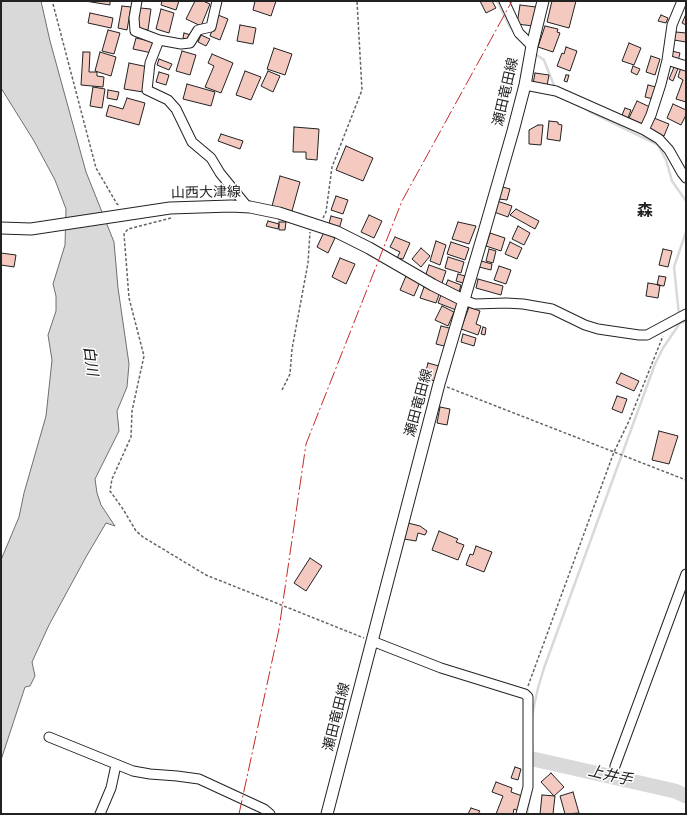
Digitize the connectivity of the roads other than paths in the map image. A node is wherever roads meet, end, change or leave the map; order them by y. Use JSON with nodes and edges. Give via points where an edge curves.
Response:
{"nodes":[{"id":1,"x":137,"y":1,"type":"edge"},
{"id":2,"x":217,"y":1,"type":"edge"},
{"id":3,"x":504,"y":1,"type":"edge"},
{"id":4,"x":543,"y":1,"type":"edge"},
{"id":5,"x":682,"y":1,"type":"edge"},
{"id":6,"x":159,"y":40,"type":"junction"},
{"id":7,"x":532,"y":46,"type":"junction"},
{"id":8,"x":667,"y":60,"type":"junction"},
{"id":9,"x":686,"y":66,"type":"edge"},
{"id":10,"x":525,"y":85,"type":"junction"},
{"id":11,"x":644,"y":130,"type":"junction"},
{"id":12,"x":686,"y":178,"type":"edge"},
{"id":13,"x":250,"y":207,"type":"junction"},
{"id":14,"x":1,"y":228,"type":"edge"},
{"id":15,"x":463,"y":300,"type":"junction"},
{"id":16,"x":686,"y":314,"type":"edge"},
{"id":17,"x":686,"y":574,"type":"edge"},
{"id":18,"x":372,"y":641,"type":"junction"},
{"id":19,"x":49,"y":738,"type":"dead end"},
{"id":20,"x":116,"y":765,"type":"junction"},
{"id":21,"x":615,"y":766,"type":"dead end"},
{"id":22,"x":100,"y":814,"type":"edge"},
{"id":23,"x":270,"y":814,"type":"edge"},
{"id":24,"x":327,"y":814,"type":"edge"},
{"id":25,"x":521,"y":814,"type":"edge"}],
"edges":[{"from":1,"to":6,"type":"street","via":[[135,31]]},
{"from":2,"to":6,"type":"street","via":[[211,27],[198,30],[190,43]]},
{"from":3,"to":7,"type":"street","via":[[519,33]]},
{"from":4,"to":7,"type":"main road","name":"瀬田竜田線"},
{"from":5,"to":8,"type":"street","via":[[672,25]]},
{"from":6,"to":13,"type":"street","via":[[150,63],[147,90],[168,100],[176,109],[192,142],[211,158],[220,174]]},
{"from":7,"to":10,"type":"main road","name":"瀬田竜田線"},
{"from":8,"to":9,"type":"street"},
{"from":8,"to":11,"type":"street","via":[[651,116]]},
{"from":10,"to":11,"type":"street","via":[[556,91]]},
{"from":10,"to":15,"type":"main road","name":"瀬田竜田線"},
{"from":11,"to":12,"type":"street","via":[[659,139],[669,150]]},
{"from":13,"to":14,"type":"main road","name":"山西大津線","via":[[121,211],[31,229]]},
{"from":13,"to":15,"type":"main road","name":"山西大津線","via":[[279,213],[337,232]]},
{"from":15,"to":16,"type":"street","via":[[475,304],[523,304],[552,309],[585,325],[630,334],[647,335]]},
{"from":15,"to":18,"type":"main road","name":"瀬田竜田線"},
{"from":17,"to":21,"type":"street"},
{"from":18,"to":24,"type":"main road","name":"瀬田竜田線"},
{"from":18,"to":25,"type":"street","via":[[441,668],[528,697],[528,787]]},
{"from":19,"to":20,"type":"street"},
{"from":20,"to":22,"type":"street","via":[[111,788]]},
{"from":20,"to":23,"type":"street","via":[[150,774],[199,779]]}]}
